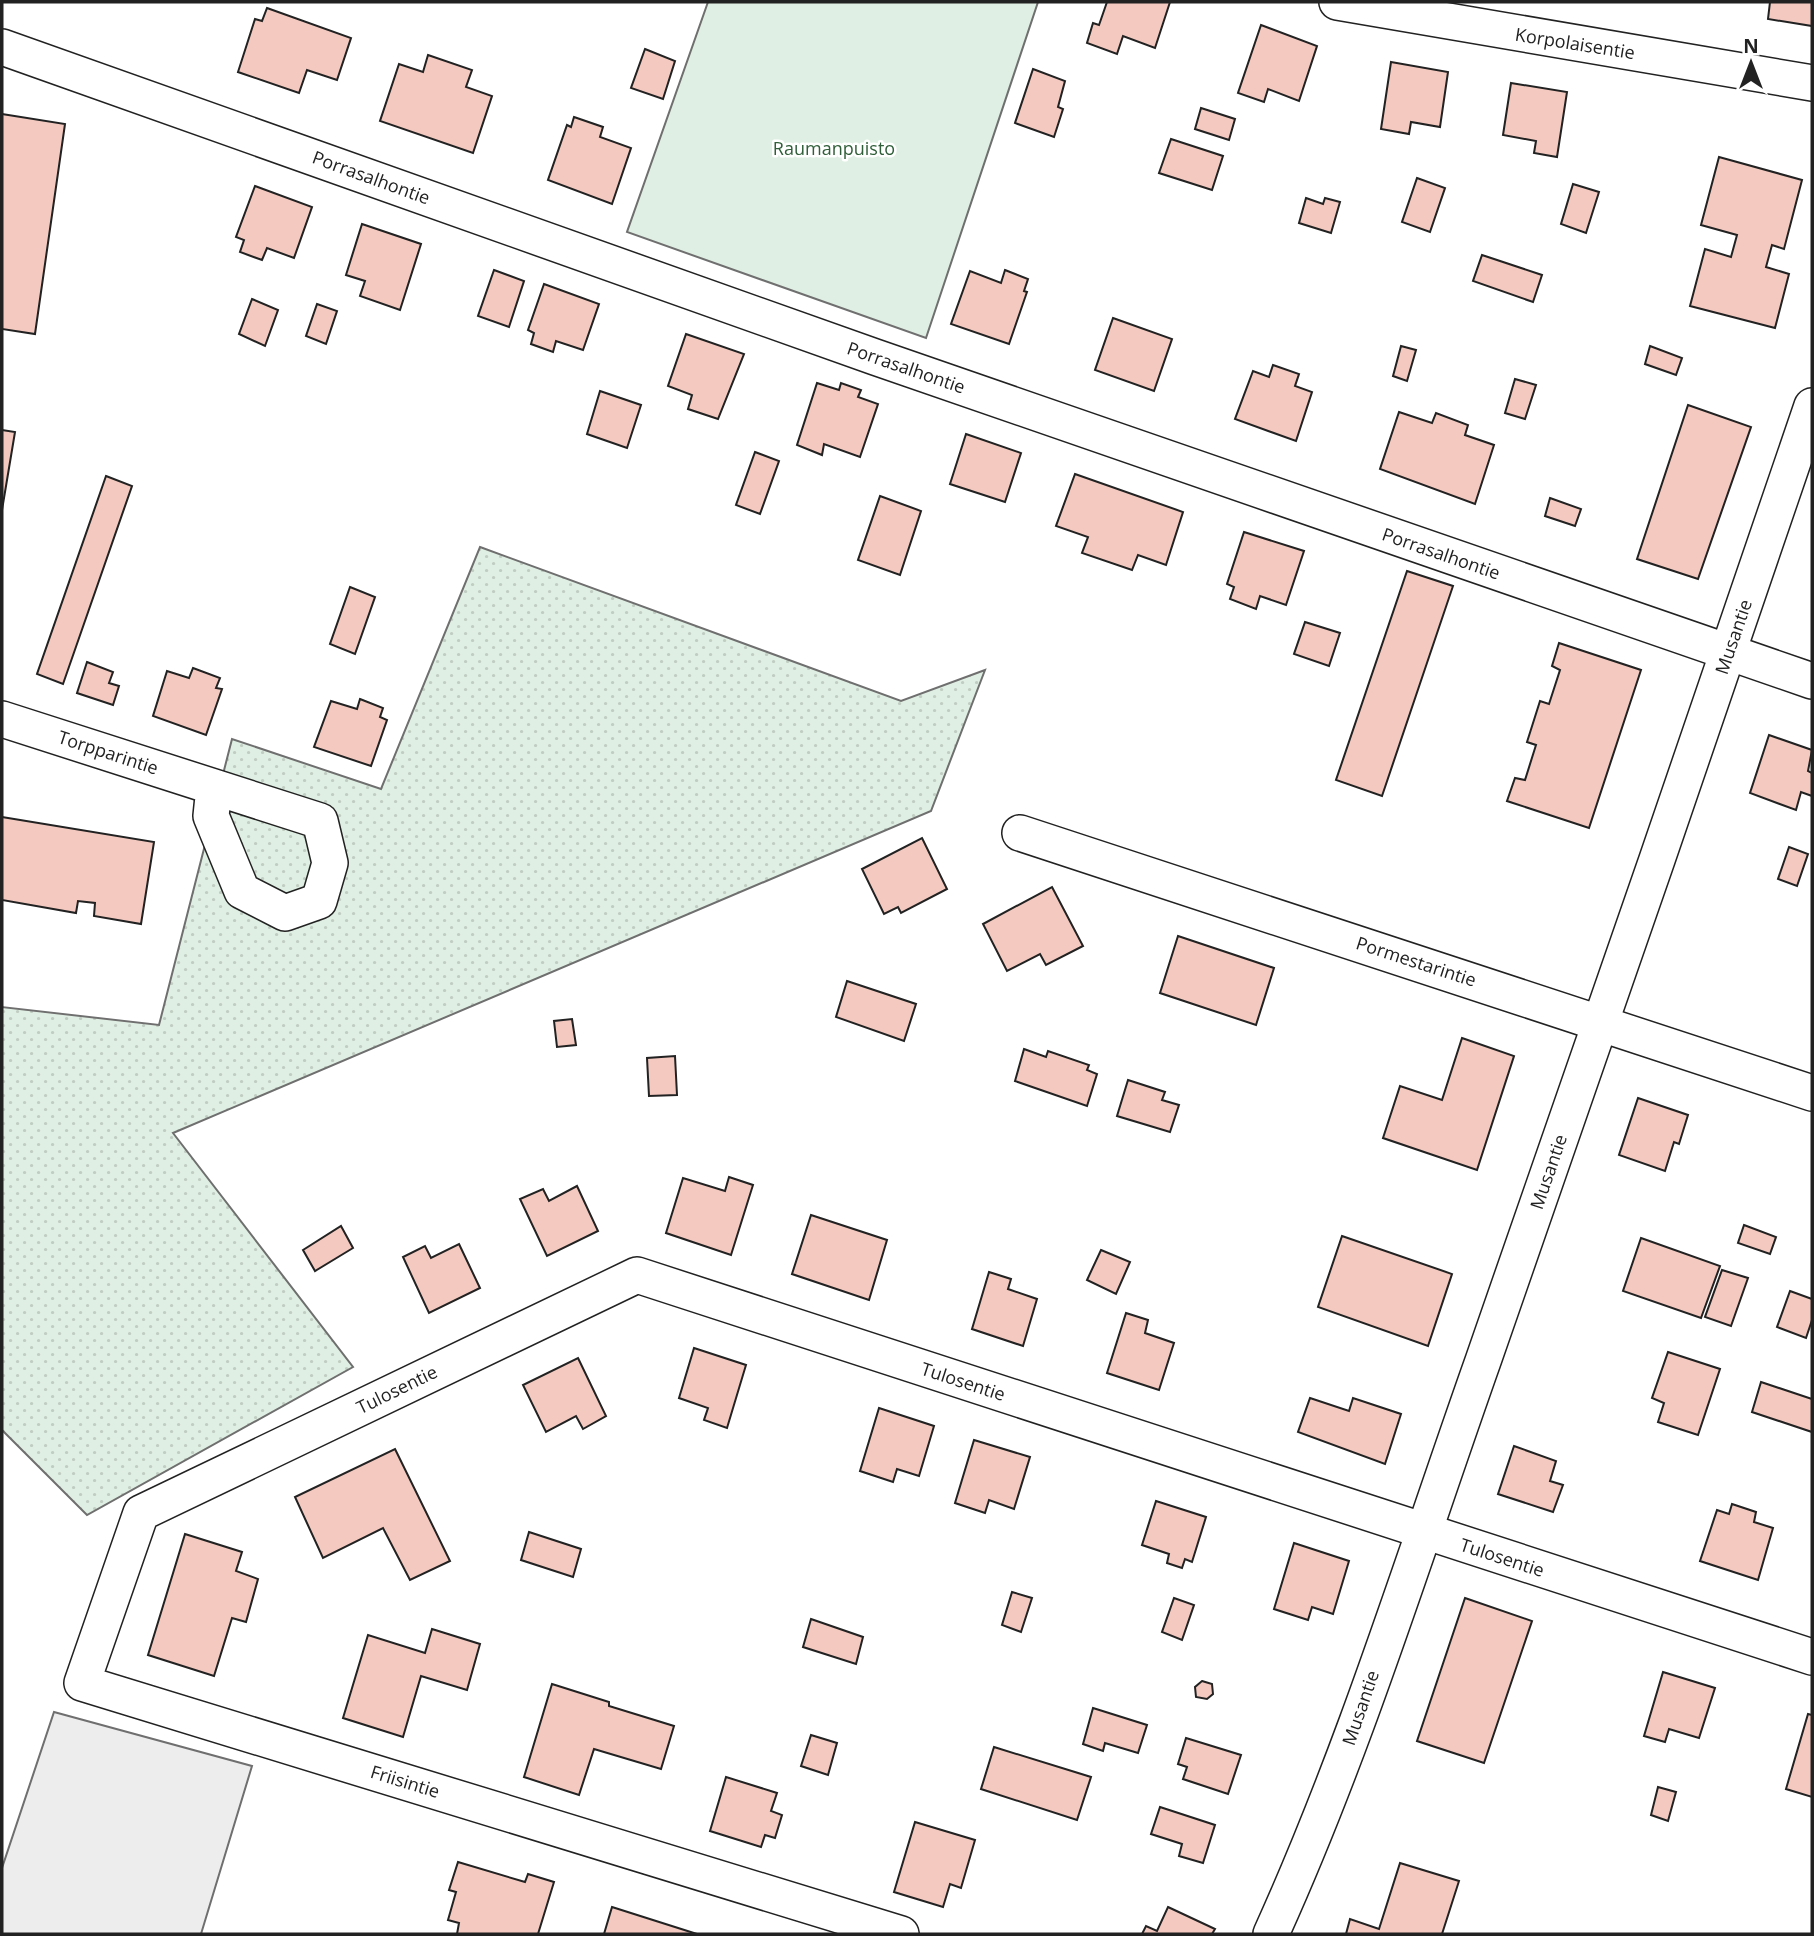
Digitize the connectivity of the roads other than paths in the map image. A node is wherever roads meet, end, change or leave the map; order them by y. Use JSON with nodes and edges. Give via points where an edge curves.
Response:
{"nodes":[{"id":1,"x":1338,"y":2,"type":"edge"},
{"id":2,"x":2,"y":47,"type":"edge"},
{"id":3,"x":1812,"y":83,"type":"edge"},
{"id":4,"x":1812,"y":406,"type":"edge"},
{"id":5,"x":1728,"y":654,"type":"junction"},
{"id":6,"x":1812,"y":681,"type":"edge"},
{"id":7,"x":2,"y":719,"type":"edge"},
{"id":8,"x":214,"y":787,"type":"dead end"},
{"id":9,"x":1020,"y":833,"type":"dead end"},
{"id":10,"x":1601,"y":1022,"type":"junction"},
{"id":11,"x":1812,"y":1093,"type":"edge"},
{"id":12,"x":141,"y":1513,"type":"joint"},
{"id":13,"x":1422,"y":1532,"type":"junction"},
{"id":14,"x":1812,"y":1657,"type":"edge"},
{"id":15,"x":901,"y":1934,"type":"edge"},
{"id":16,"x":1272,"y":1934,"type":"edge"}],
"edges":[{"from":1,"to":3,"type":"street","name":"Korpolaisentie"},
{"from":2,"to":5,"type":"street","name":"Porrasalhontie"},
{"from":4,"to":5,"type":"street","name":"Musantie"},
{"from":5,"to":6,"type":"street","name":"Porrasalhontie"},
{"from":5,"to":10,"type":"street","name":"Musantie"},
{"from":7,"to":8,"type":"street","name":"Torpparintie"},
{"from":9,"to":10,"type":"street","name":"Pormestarintie"},
{"from":10,"to":11,"type":"street","name":"Pormestarintie"},
{"from":10,"to":13,"type":"street","name":"Musantie"},
{"from":12,"to":13,"type":"street","name":"Tulosentie","via":[[637,1275]]},
{"from":12,"to":15,"type":"street","name":"Friisintie","via":[[82,1683]]},
{"from":13,"to":14,"type":"street","name":"Tulosentie"},
{"from":13,"to":16,"type":"street","name":"Musantie","via":[[1351,1738]]}]}
